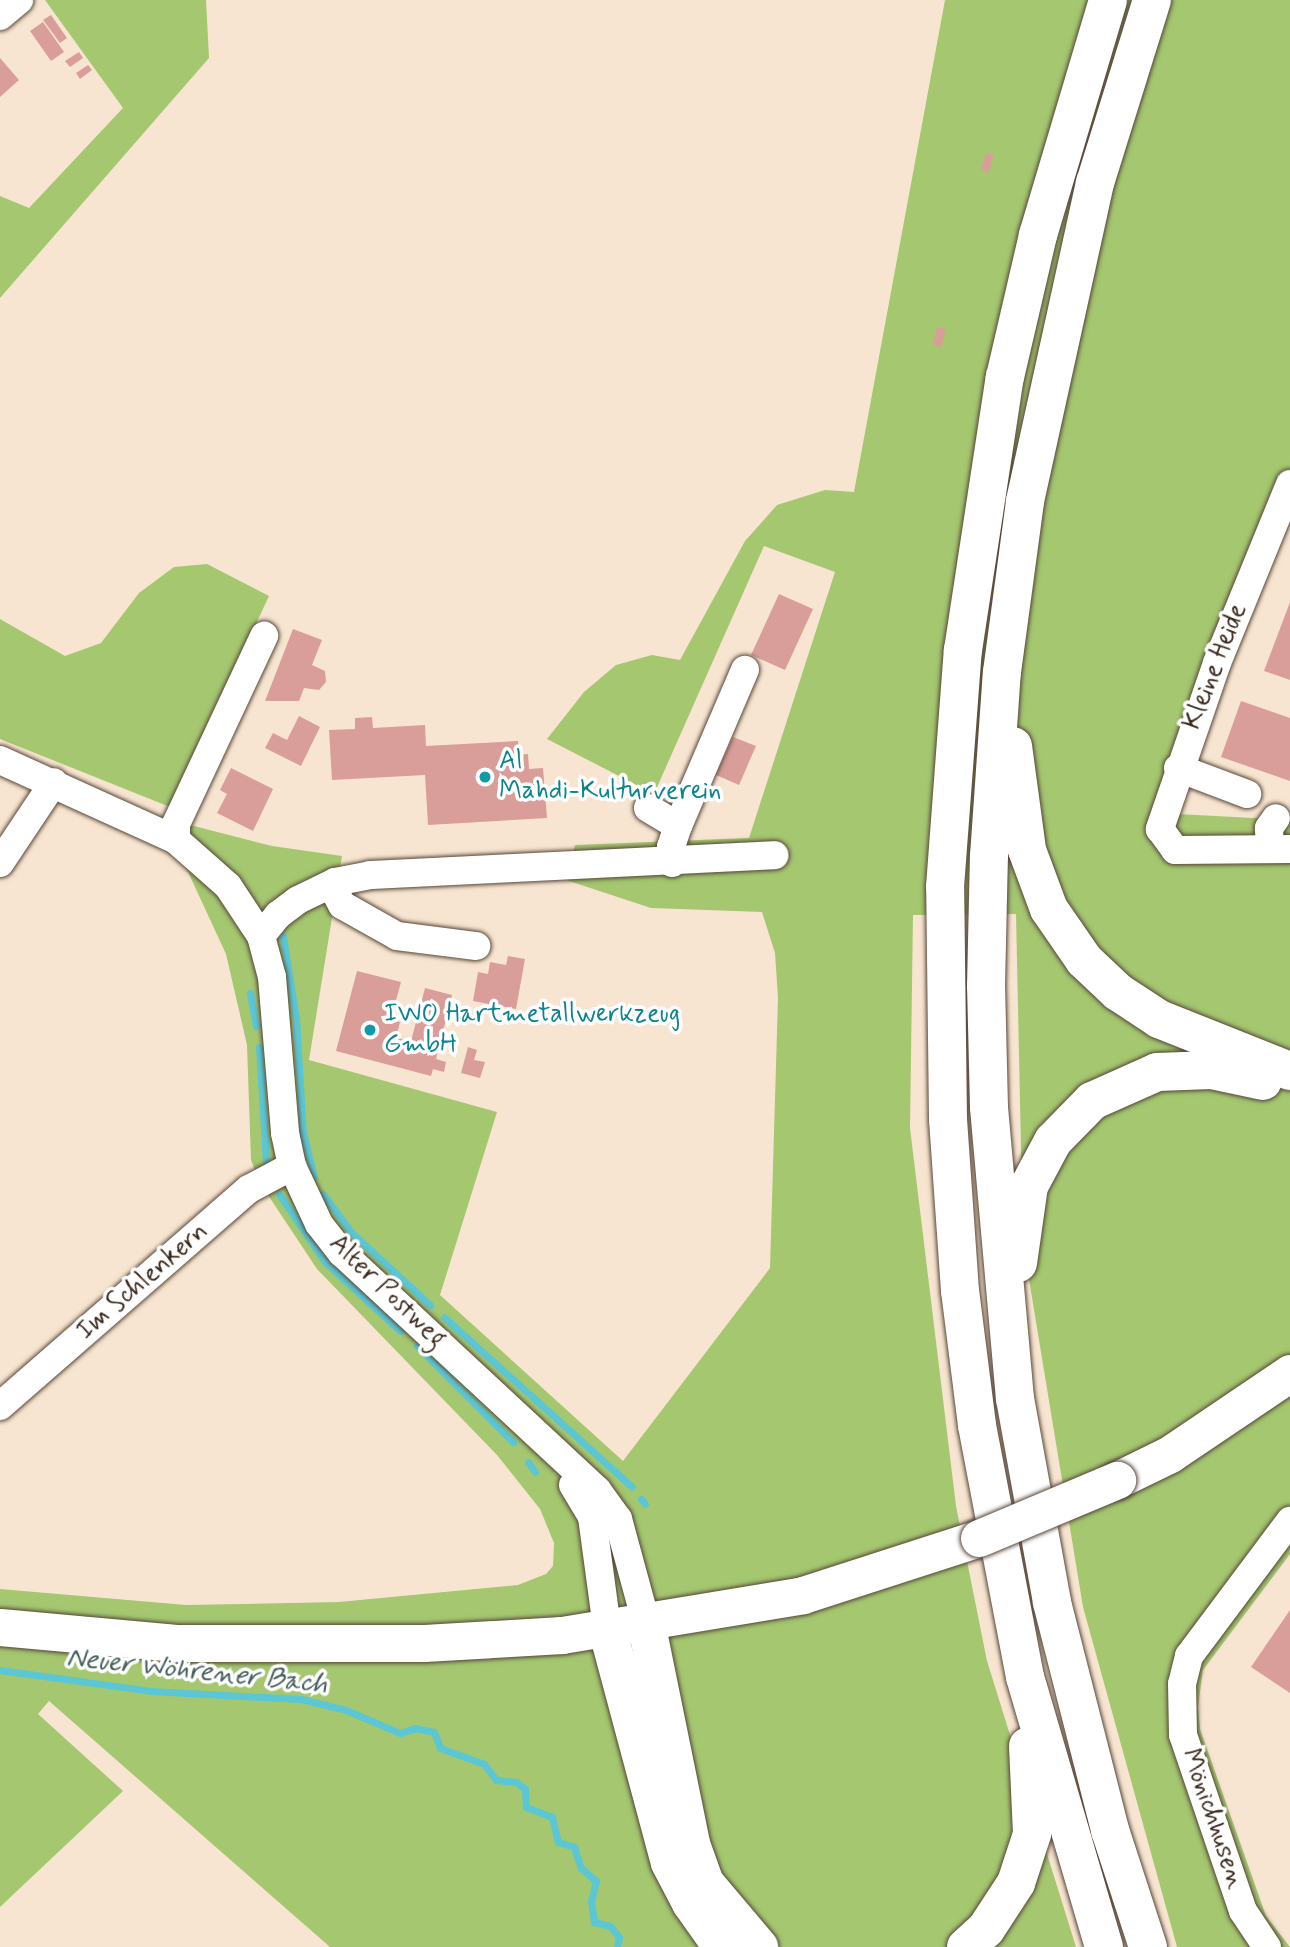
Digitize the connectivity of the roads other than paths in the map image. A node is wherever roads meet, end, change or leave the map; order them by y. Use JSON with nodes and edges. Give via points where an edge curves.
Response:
{"nodes":[{"id":1,"x":19,"y":0,"type":"edge"},
{"id":2,"x":1108,"y":0,"type":"edge"},
{"id":3,"x":1152,"y":0,"type":"edge"},
{"id":4,"x":0,"y":16,"type":"edge"},
{"id":5,"x":1290,"y":484,"type":"edge"},
{"id":6,"x":264,"y":636,"type":"dead end"},
{"id":7,"x":745,"y":670,"type":"dead end"},
{"id":8,"x":1002,"y":672,"type":"junction"},
{"id":9,"x":0,"y":760,"type":"edge"},
{"id":10,"x":1178,"y":768,"type":"junction"},
{"id":11,"x":54,"y":782,"type":"junction"},
{"id":12,"x":1247,"y":794,"type":"dead end"},
{"id":13,"x":648,"y":808,"type":"dead end"},
{"id":14,"x":1276,"y":818,"type":"dead end"},
{"id":15,"x":677,"y":826,"type":"junction"},
{"id":16,"x":176,"y":840,"type":"junction"},
{"id":17,"x":1280,"y":849,"type":"edge"},
{"id":18,"x":775,"y":855,"type":"dead end"},
{"id":19,"x":0,"y":863,"type":"edge"},
{"id":20,"x":672,"y":863,"type":"junction"},
{"id":21,"x":335,"y":882,"type":"junction"},
{"id":22,"x":261,"y":936,"type":"junction"},
{"id":23,"x":476,"y":946,"type":"dead end"},
{"id":24,"x":1290,"y":1072,"type":"edge"},
{"id":25,"x":1290,"y":1098,"type":"edge"},
{"id":26,"x":292,"y":1166,"type":"junction"},
{"id":27,"x":1012,"y":1359,"type":"junction"},
{"id":28,"x":1290,"y":1373,"type":"edge"},
{"id":29,"x":0,"y":1406,"type":"edge"},
{"id":30,"x":550,"y":1447,"type":"junction"},
{"id":31,"x":1290,"y":1521,"type":"edge"},
{"id":32,"x":646,"y":1622,"type":"junction"},
{"id":33,"x":0,"y":1627,"type":"edge"},
{"id":34,"x":607,"y":1628,"type":"junction"},
{"id":35,"x":1026,"y":1677,"type":"junction"},
{"id":36,"x":722,"y":1947,"type":"edge"},
{"id":37,"x":760,"y":1947,"type":"edge"},
{"id":38,"x":966,"y":1947,"type":"edge"},
{"id":39,"x":1104,"y":1947,"type":"edge"},
{"id":40,"x":1148,"y":1947,"type":"edge"},
{"id":41,"x":1267,"y":1947,"type":"edge"}],
"edges":[{"from":1,"to":4,"type":"street"},
{"from":2,"to":35,"type":"highway","via":[[1038,235],[1005,377],[962,650],[945,887],[948,1120],[960,1291],[977,1424]]},
{"from":3,"to":8,"type":"highway","via":[[1096,183],[1058,335],[1024,501]]},
{"from":5,"to":10,"type":"street","name":"Kleine Heide"},
{"from":6,"to":16,"type":"street","via":[[176,824]]},
{"from":7,"to":15,"type":"street"},
{"from":8,"to":24,"type":"highway","via":[[1027,850],[1049,909],[1084,960],[1118,992],[1159,1019]]},
{"from":8,"to":27,"type":"highway","via":[[989,856],[986,986],[989,1107]]},
{"from":9,"to":11,"type":"street","name":"Alter Postweg"},
{"from":10,"to":12,"type":"street"},
{"from":10,"to":17,"type":"street","name":"Kleine Heide","via":[[1160,829],[1175,850]]},
{"from":11,"to":16,"type":"street","name":"Alter Postweg"},
{"from":11,"to":19,"type":"street"},
{"from":13,"to":15,"type":"street"},
{"from":14,"to":17,"type":"street","via":[[1269,828]]},
{"from":15,"to":20,"type":"street"},
{"from":16,"to":22,"type":"street","name":"Alter Postweg","via":[[228,886]]},
{"from":18,"to":20,"type":"street"},
{"from":20,"to":21,"type":"street","via":[[370,875]]},
{"from":21,"to":22,"type":"street","via":[[278,915]]},
{"from":21,"to":23,"type":"street","via":[[342,905],[397,936]]},
{"from":22,"to":26,"type":"street","name":"Alter Postweg","via":[[278,1023],[281,1098]]},
{"from":25,"to":27,"type":"highway","via":[[1260,1080],[1211,1070],[1157,1072],[1092,1101],[1053,1141],[1029,1186],[1020,1228]]},
{"from":26,"to":29,"type":"street","name":"Im Schlenkern","via":[[249,1189]]},
{"from":26,"to":30,"type":"street","name":"Alter Postweg","via":[[318,1224],[342,1253]]},
{"from":27,"to":40,"type":"highway","via":[[1052,1602],[1110,1830]]},
{"from":28,"to":32,"type":"main road","bridge":true,"via":[[1170,1454],[1035,1517],[803,1595]]},
{"from":30,"to":32,"type":"street","name":"Alter Postweg","via":[[597,1490],[618,1519]]},
{"from":30,"to":34,"type":"street","name":"Alter Postweg","via":[[592,1517]]},
{"from":31,"to":41,"type":"street","name":"Mönichhusen","via":[[1189,1656],[1182,1684],[1184,1735],[1243,1911]]},
{"from":32,"to":34,"type":"main road"},
{"from":32,"to":37,"type":"highway","via":[[691,1844],[705,1883]]},
{"from":33,"to":34,"type":"main road","via":[[176,1643],[495,1641]]},
{"from":34,"to":36,"type":"highway","via":[[670,1863]]},
{"from":35,"to":38,"type":"highway","via":[[1032,1834],[1016,1883],[986,1929]]},
{"from":35,"to":39,"type":"highway"}]}
